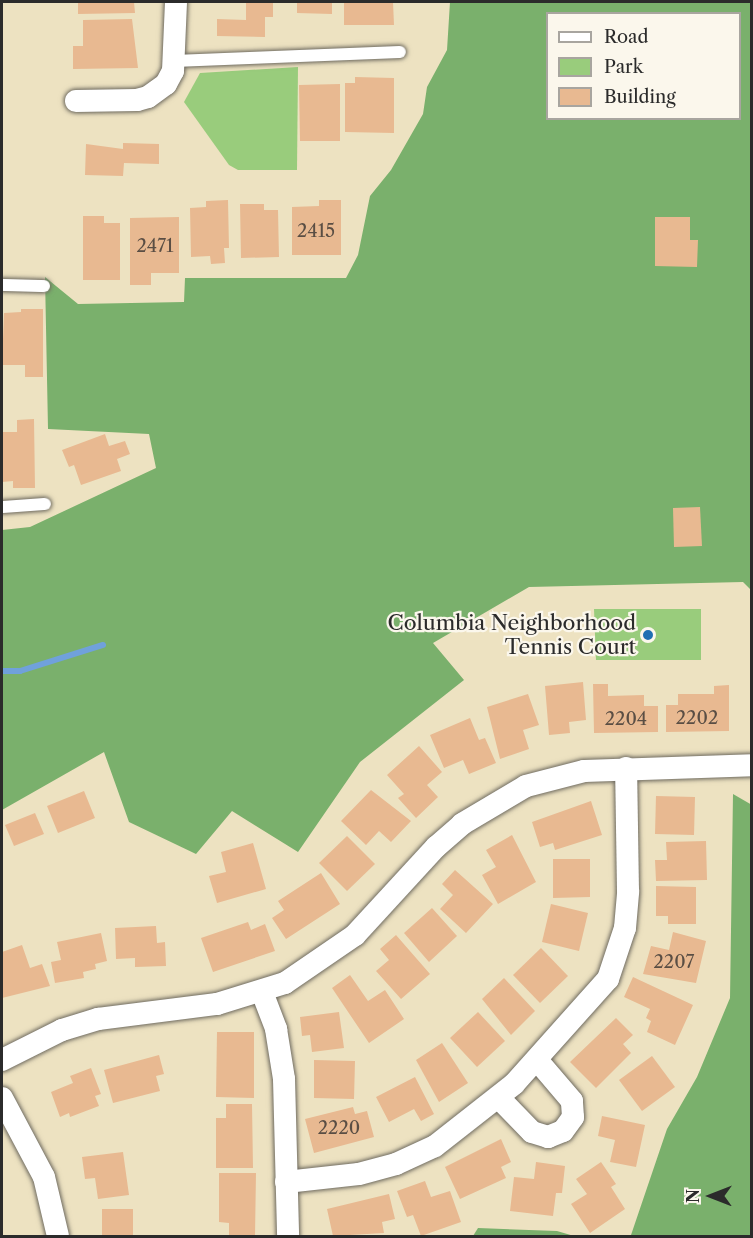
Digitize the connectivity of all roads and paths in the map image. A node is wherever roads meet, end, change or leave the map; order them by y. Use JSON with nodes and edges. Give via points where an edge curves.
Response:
{"nodes":[{"id":1,"x":176,"y":2,"type":"edge"},
{"id":2,"x":400,"y":52,"type":"dead end"},
{"id":3,"x":174,"y":66,"type":"junction"},
{"id":4,"x":76,"y":101,"type":"dead end"},
{"id":5,"x":2,"y":285,"type":"edge"},
{"id":6,"x":44,"y":285,"type":"dead end"},
{"id":7,"x":45,"y":504,"type":"dead end"},
{"id":8,"x":2,"y":507,"type":"edge"},
{"id":9,"x":752,"y":765,"type":"edge"},
{"id":10,"x":626,"y":768,"type":"junction"},
{"id":11,"x":262,"y":992,"type":"junction"},
{"id":12,"x":2,"y":1060,"type":"edge"},
{"id":13,"x":537,"y":1060,"type":"junction"},
{"id":14,"x":2,"y":1098,"type":"edge"},
{"id":15,"x":499,"y":1098,"type":"junction"},
{"id":16,"x":286,"y":1182,"type":"junction"},
{"id":17,"x":57,"y":1236,"type":"edge"},
{"id":18,"x":288,"y":1236,"type":"edge"}],
"edges":[{"from":1,"to":3,"type":"street"},
{"from":2,"to":3,"type":"lane"},
{"from":3,"to":4,"type":"street","via":[[166,84],[148,97]]},
{"from":5,"to":6,"type":"lane"},
{"from":7,"to":8,"type":"lane"},
{"from":9,"to":10,"type":"street"},
{"from":10,"to":11,"type":"street","via":[[555,777],[495,802],[436,847],[355,935],[293,978]]},
{"from":10,"to":13,"type":"street","via":[[628,891],[618,957],[608,979]]},
{"from":11,"to":12,"type":"street","via":[[190,1009],[98,1019],[62,1030]]},
{"from":11,"to":16,"type":"street","via":[[281,1052]]},
{"from":13,"to":15,"type":"street"},
{"from":13,"to":15,"type":"street","via":[[572,1101],[573,1117],[563,1131],[548,1137],[532,1132]]},
{"from":14,"to":17,"type":"street","via":[[44,1176]]},
{"from":15,"to":16,"type":"street","via":[[435,1146],[396,1164],[360,1174]]},
{"from":16,"to":18,"type":"street"}]}
